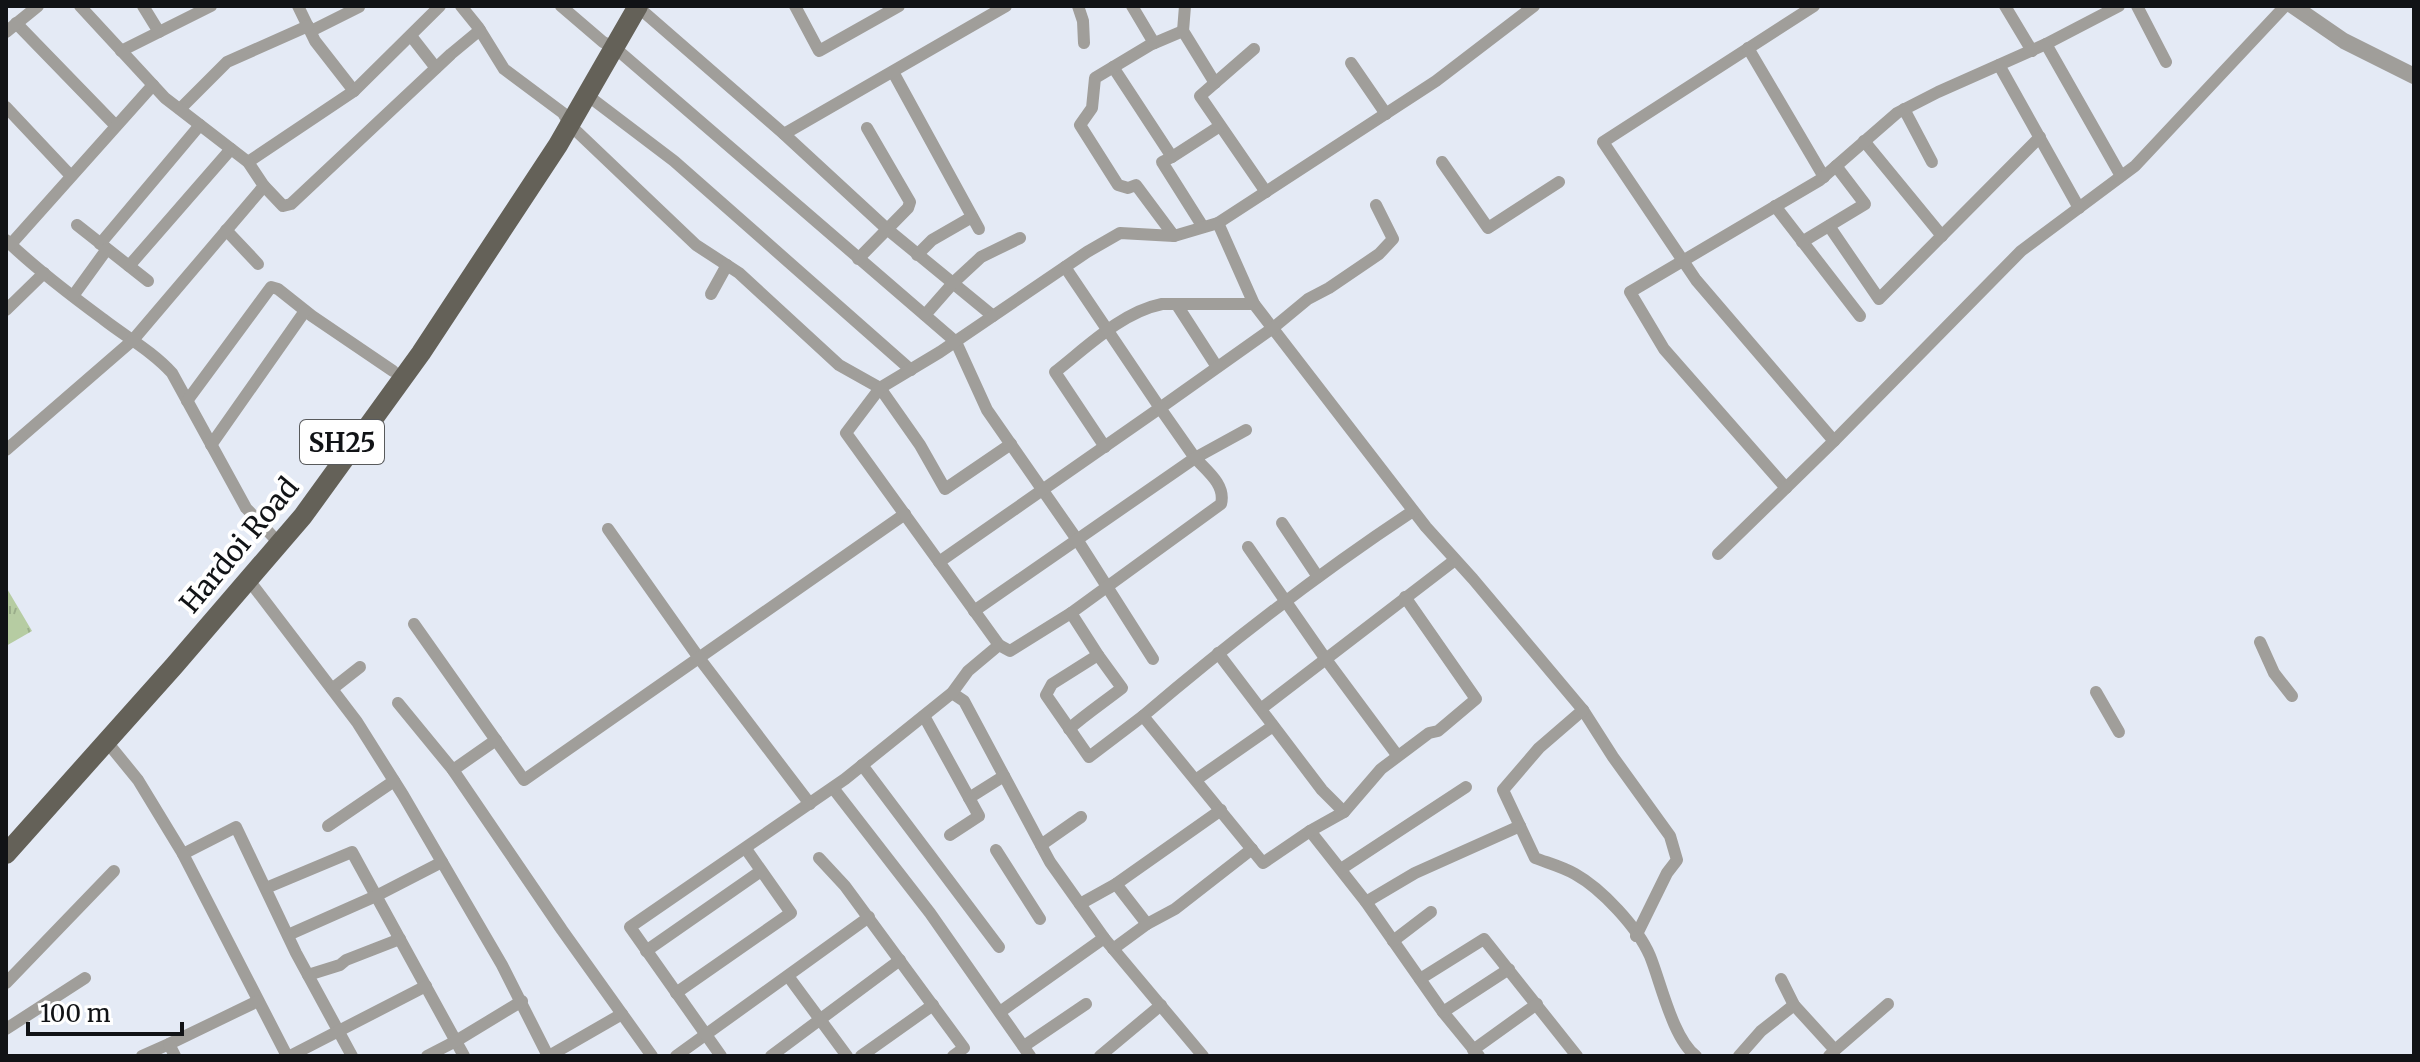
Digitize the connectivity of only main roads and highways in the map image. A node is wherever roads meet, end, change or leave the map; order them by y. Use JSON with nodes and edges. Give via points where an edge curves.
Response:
{"nodes":[{"id":1,"x":623,"y":6,"type":"edge"},
{"id":2,"x":638,"y":6,"type":"edge"},
{"id":3,"x":609,"y":45,"type":"junction"},
{"id":4,"x":566,"y":119,"type":"junction"},
{"id":5,"x":274,"y":540,"type":"junction"},
{"id":6,"x":118,"y":720,"type":"junction"},
{"id":7,"x":6,"y":836,"type":"edge"},
{"id":8,"x":6,"y":854,"type":"edge"}],
"edges":[{"from":1,"to":3,"type":"main road","name":"Hardoi Road","number":"SH25"},
{"from":2,"to":3,"type":"main road","name":"Hardoi Road","number":"SH25"},
{"from":3,"to":4,"type":"main road","name":"Hardoi Road","number":"SH25"},
{"from":3,"to":4,"type":"main road","name":"Hardoi Road","number":"SH25","via":[[587,95]]},
{"from":4,"to":5,"type":"main road","name":"Hardoi Road","number":"SH25"},
{"from":4,"to":5,"type":"main road","name":"Hardoi Road","number":"SH25","via":[[421,353],[303,516]]},
{"from":5,"to":6,"type":"main road","name":"Hardoi Road","number":"SH25"},
{"from":5,"to":6,"type":"main road","name":"Hardoi Road","number":"SH25","via":[[248,579]]},
{"from":6,"to":7,"type":"main road","name":"Hardoi Road","number":"SH25"},
{"from":6,"to":8,"type":"main road","name":"Hardoi Road","number":"SH25","via":[[107,742]]}]}
